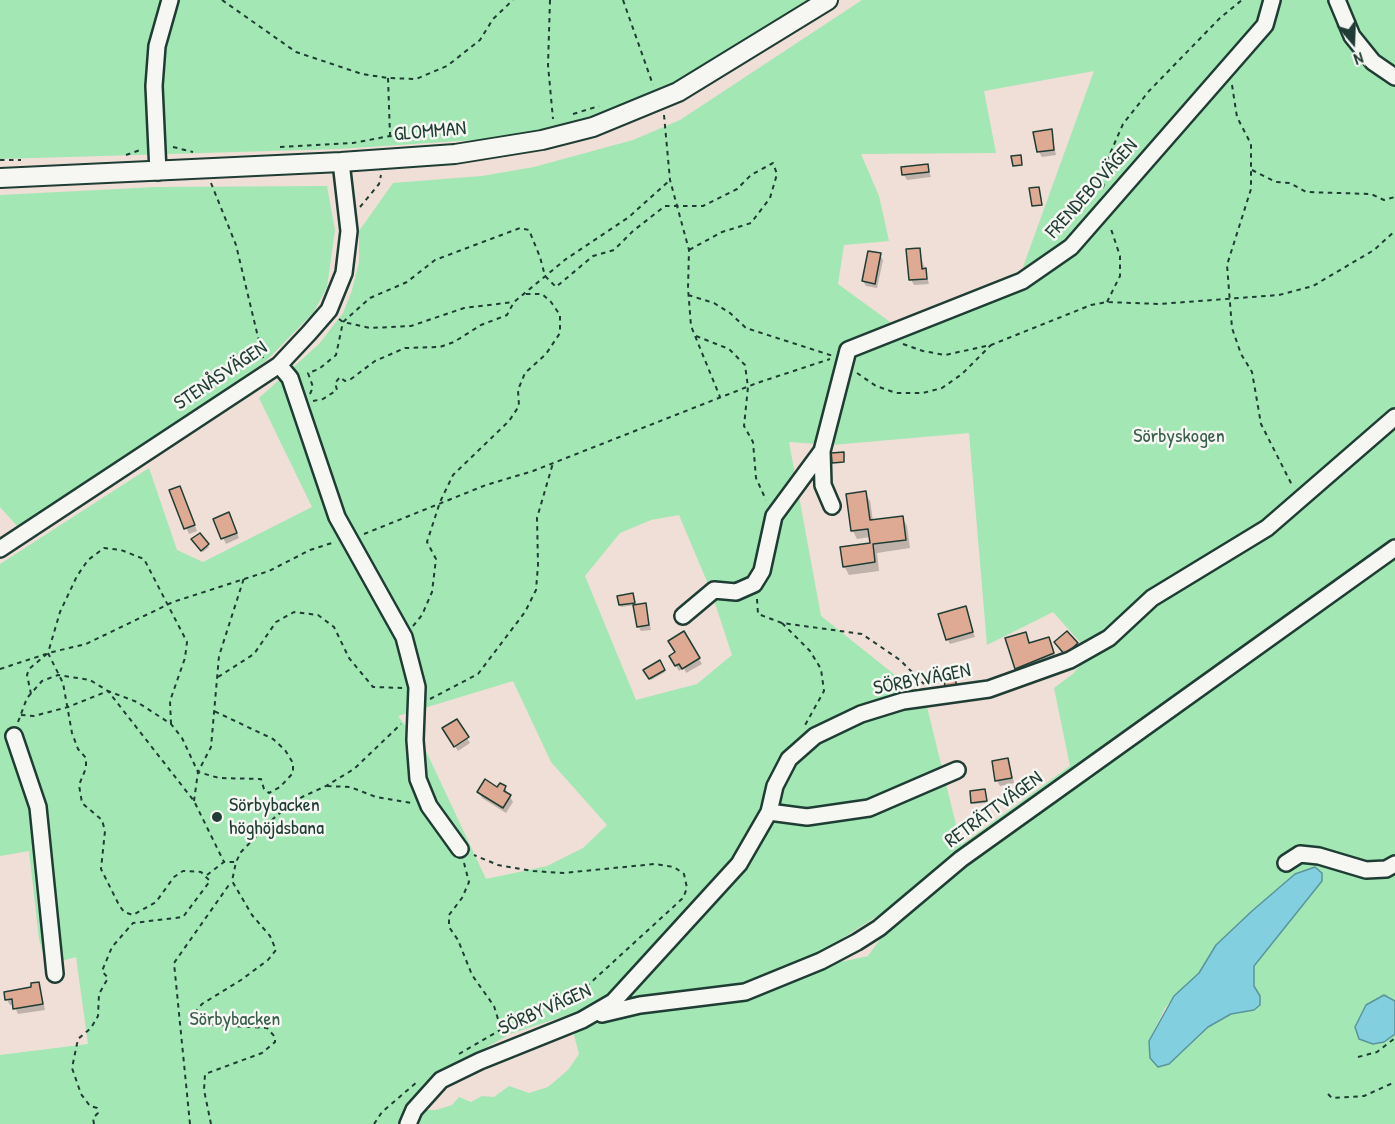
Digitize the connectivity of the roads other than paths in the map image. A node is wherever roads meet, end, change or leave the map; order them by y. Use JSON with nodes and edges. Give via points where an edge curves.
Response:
{"nodes":[{"id":1,"x":170,"y":0,"type":"edge"},
{"id":2,"x":828,"y":0,"type":"edge"},
{"id":3,"x":1272,"y":0,"type":"edge"},
{"id":4,"x":1337,"y":0,"type":"edge"},
{"id":5,"x":1395,"y":77,"type":"edge"},
{"id":6,"x":341,"y":162,"type":"junction"},
{"id":7,"x":158,"y":172,"type":"junction"},
{"id":8,"x":0,"y":178,"type":"edge"},
{"id":9,"x":273,"y":369,"type":"junction"},
{"id":10,"x":1395,"y":417,"type":"edge"},
{"id":11,"x":822,"y":451,"type":"junction"},
{"id":12,"x":832,"y":506,"type":"dead end"},
{"id":13,"x":1395,"y":548,"type":"edge"},
{"id":14,"x":0,"y":549,"type":"edge"},
{"id":15,"x":683,"y":616,"type":"dead end"},
{"id":16,"x":14,"y":736,"type":"road end"},
{"id":17,"x":957,"y":770,"type":"dead end"},
{"id":18,"x":769,"y":812,"type":"junction"},
{"id":19,"x":460,"y":849,"type":"road end"},
{"id":20,"x":1286,"y":863,"type":"dead end"},
{"id":21,"x":1395,"y":864,"type":"edge"},
{"id":22,"x":55,"y":974,"type":"dead end"},
{"id":23,"x":582,"y":1020,"type":"junction"},
{"id":24,"x":408,"y":1124,"type":"edge"}],
"edges":[{"from":1,"to":7,"type":"street","via":[[157,46],[154,86]]},
{"from":2,"to":6,"type":"main road","name":"GLOMMAN","via":[[737,58],[659,89],[593,127],[542,140],[454,154]]},
{"from":3,"to":11,"type":"street","name":"FRENDEBOVÄGEN","via":[[1265,25],[1090,228],[1043,269],[1022,281],[848,350]]},
{"from":4,"to":5,"type":"street","via":[[1352,36],[1373,62]]},
{"from":6,"to":7,"type":"main road","name":"GLOMMAN"},
{"from":6,"to":9,"type":"street","name":"STENÅSVÄGEN","via":[[348,220],[344,273],[329,310]]},
{"from":7,"to":8,"type":"main road","name":"GLOMMAN"},
{"from":9,"to":14,"type":"street","name":"STENÅSVÄGEN"},
{"from":9,"to":19,"type":"street","via":[[290,378],[325,486],[348,538],[404,637],[417,687],[418,779],[429,806]]},
{"from":10,"to":18,"type":"street","name":"SÖRBYVÄGEN","via":[[1268,528],[1152,598],[1109,638],[1070,660],[989,689],[934,695],[861,714],[815,736],[789,759],[775,786]]},
{"from":11,"to":12,"type":"street","via":[[823,485]]},
{"from":11,"to":15,"type":"street","via":[[774,516],[762,571],[754,584],[736,592],[714,590]]},
{"from":13,"to":23,"type":"street","name":"RETRÄTTVÄGEN","via":[[961,859],[857,942],[746,992],[640,1005]]},
{"from":16,"to":22,"type":"street","via":[[38,807]]},
{"from":17,"to":18,"type":"street","via":[[870,808],[807,817]]},
{"from":18,"to":23,"type":"street","name":"SÖRBYVÄGEN","via":[[752,846],[723,884],[613,1002]]},
{"from":20,"to":21,"type":"street","via":[[1300,854],[1366,870],[1386,869]]},
{"from":23,"to":24,"type":"street","name":"SÖRBYVÄGEN","via":[[441,1080],[414,1110]]}]}
